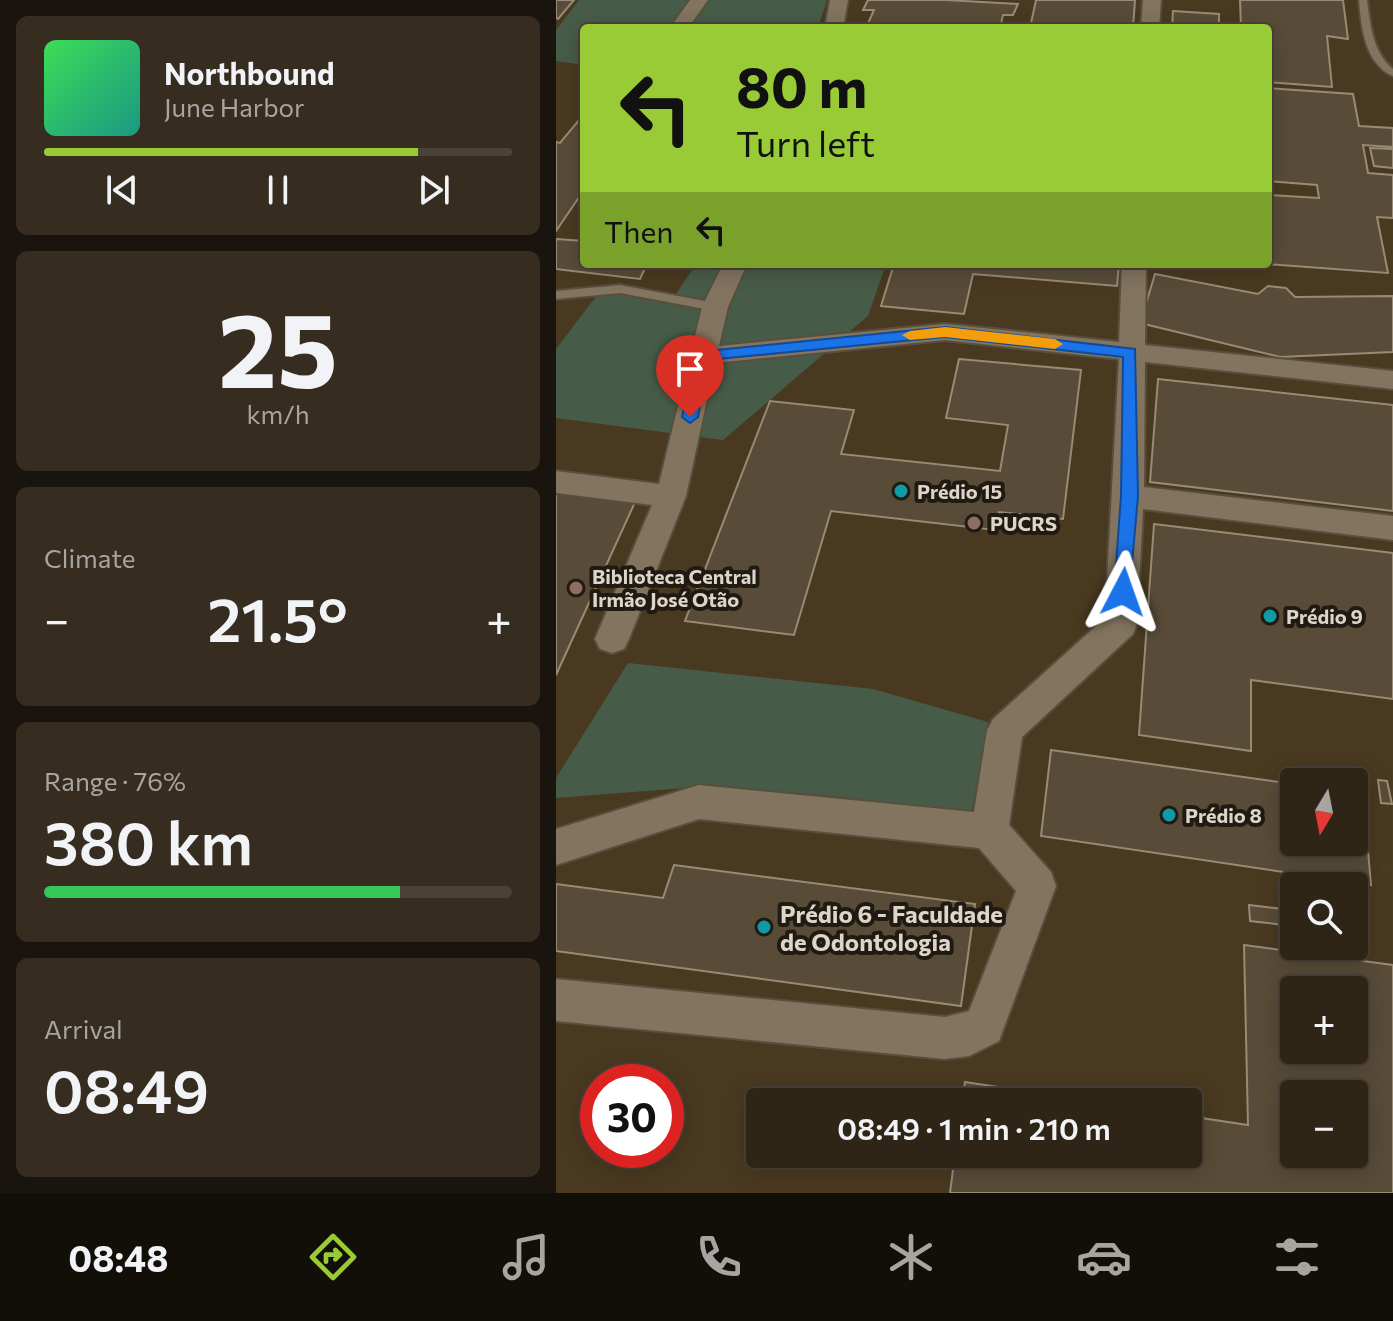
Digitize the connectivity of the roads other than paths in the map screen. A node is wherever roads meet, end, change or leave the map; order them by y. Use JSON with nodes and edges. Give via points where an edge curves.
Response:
{"nodes":[{"id":1,"x":699,"y":0,"type":"edge"},
{"id":2,"x":718,"y":0,"type":"edge"},
{"id":3,"x":839,"y":0,"type":"edge"},
{"id":4,"x":1152,"y":0,"type":"edge"},
{"id":5,"x":1363,"y":0,"type":"edge"},
{"id":6,"x":682,"y":24,"type":"edge"},
{"id":7,"x":702,"y":24,"type":"edge"},
{"id":8,"x":835,"y":24,"type":"edge"},
{"id":9,"x":1150,"y":24,"type":"edge"},
{"id":10,"x":1393,"y":73,"type":"edge"},
{"id":11,"x":733,"y":268,"type":"edge"},
{"id":12,"x":1134,"y":268,"type":"edge"},
{"id":13,"x":561,"y":296,"type":"edge"},
{"id":14,"x":715,"y":307,"type":"junction"},
{"id":15,"x":556,"y":312,"type":"edge"},
{"id":16,"x":1130,"y":353,"type":"junction"},
{"id":17,"x":702,"y":356,"type":"junction"},
{"id":18,"x":1393,"y":380,"type":"edge"},
{"id":19,"x":556,"y":482,"type":"edge"},
{"id":20,"x":671,"y":496,"type":"junction"},
{"id":21,"x":1129,"y":496,"type":"junction"},
{"id":22,"x":1393,"y":528,"type":"edge"},
{"id":23,"x":612,"y":639,"type":"dead end"},
{"id":24,"x":989,"y":831,"type":"junction"},
{"id":25,"x":556,"y":847,"type":"edge"},
{"id":26,"x":556,"y":1000,"type":"edge"}],
"edges":[{"from":1,"to":6,"type":"street"},
{"from":2,"to":7,"type":"street"},
{"from":3,"to":8,"type":"street"},
{"from":4,"to":9,"type":"street"},
{"from":5,"to":10,"type":"lane","via":[[1376,53]]},
{"from":11,"to":14,"type":"street"},
{"from":12,"to":16,"type":"street"},
{"from":13,"to":14,"type":"lane","via":[[620,289]]},
{"from":13,"to":15,"type":"lane"},
{"from":14,"to":17,"type":"street"},
{"from":16,"to":17,"type":"street","via":[[945,332]]},
{"from":16,"to":18,"type":"street"},
{"from":16,"to":21,"type":"street"},
{"from":17,"to":20,"type":"street"},
{"from":19,"to":20,"type":"street"},
{"from":20,"to":23,"type":"street"},
{"from":21,"to":22,"type":"street"},
{"from":21,"to":24,"type":"street","via":[[1121,624],[1005,730]]},
{"from":24,"to":25,"type":"street","via":[[699,802]]},
{"from":24,"to":26,"type":"street","via":[[1037,886],[984,1026],[969,1035],[945,1038]]}]}
